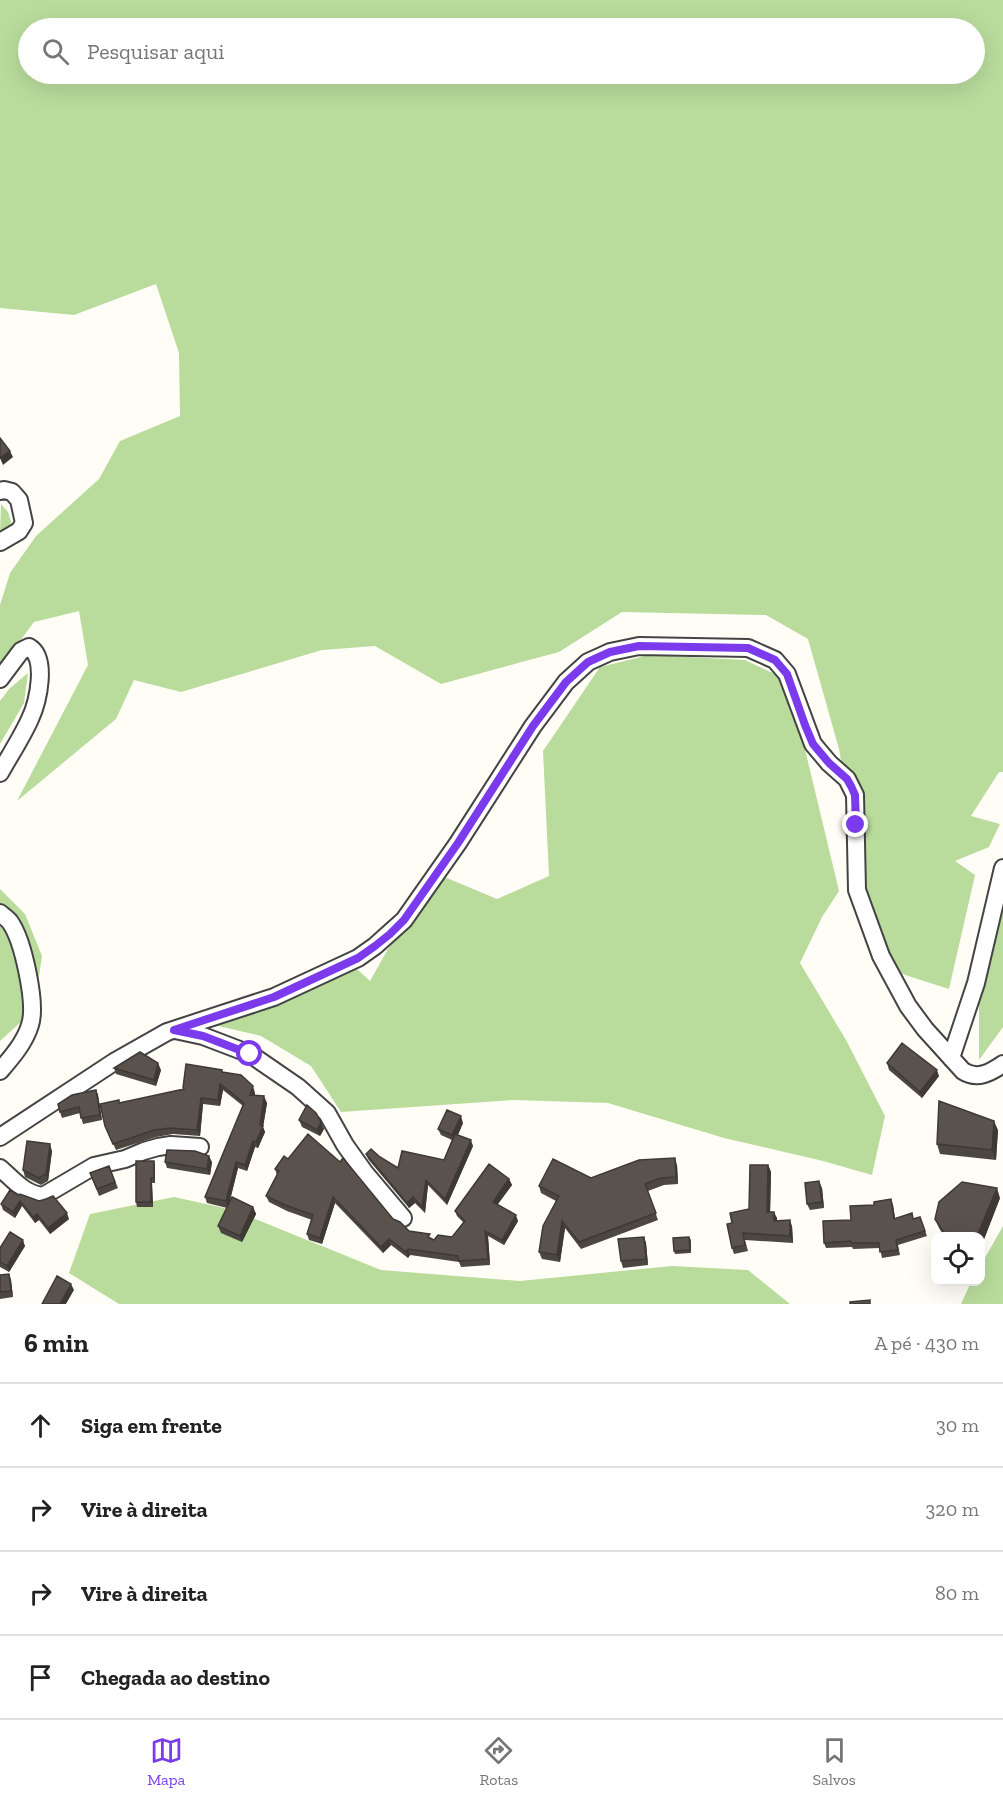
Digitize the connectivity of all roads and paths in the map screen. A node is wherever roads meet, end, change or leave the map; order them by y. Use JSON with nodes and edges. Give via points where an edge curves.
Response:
{"nodes":[{"id":1,"x":0,"y":491,"type":"edge"},
{"id":2,"x":0,"y":542,"type":"edge"},
{"id":3,"x":0,"y":679,"type":"edge"},
{"id":4,"x":0,"y":773,"type":"edge"},
{"id":5,"x":1003,"y":868,"type":"edge"},
{"id":6,"x":0,"y":913,"type":"edge"},
{"id":7,"x":174,"y":1030,"type":"junction"},
{"id":8,"x":951,"y":1058,"type":"junction"},
{"id":9,"x":1003,"y":1064,"type":"edge"},
{"id":10,"x":0,"y":1071,"type":"edge"},
{"id":11,"x":0,"y":1137,"type":"edge"},
{"id":12,"x":200,"y":1147,"type":"dead end"},
{"id":13,"x":0,"y":1168,"type":"edge"},
{"id":14,"x":403,"y":1218,"type":"dead end"}],
"edges":[{"from":1,"to":2,"type":"street","via":[[12,492],[19,500],[24,523],[19,531]]},
{"from":3,"to":4,"type":"street","via":[[21,651],[29,647],[35,651],[40,664],[39,681],[31,717]]},
{"from":5,"to":8,"type":"street","via":[[976,983]]},
{"from":6,"to":10,"type":"street","via":[[18,938],[33,1008],[23,1040]]},
{"from":7,"to":8,"type":"street","via":[[274,997],[358,958],[390,934],[458,843],[533,726],[566,682],[588,662],[639,646],[748,648],[775,660],[787,674],[813,744],[851,786],[856,806],[857,890],[863,911],[908,1006]]},
{"from":7,"to":11,"type":"street","via":[[114,1062]]},
{"from":7,"to":14,"type":"street","via":[[203,1036],[250,1054],[298,1087],[327,1113],[365,1173]]},
{"from":8,"to":9,"type":"street","via":[[971,1075],[986,1075]]},
{"from":12,"to":13,"type":"street","via":[[171,1145],[144,1150],[94,1166],[43,1196],[23,1190]]}]}
